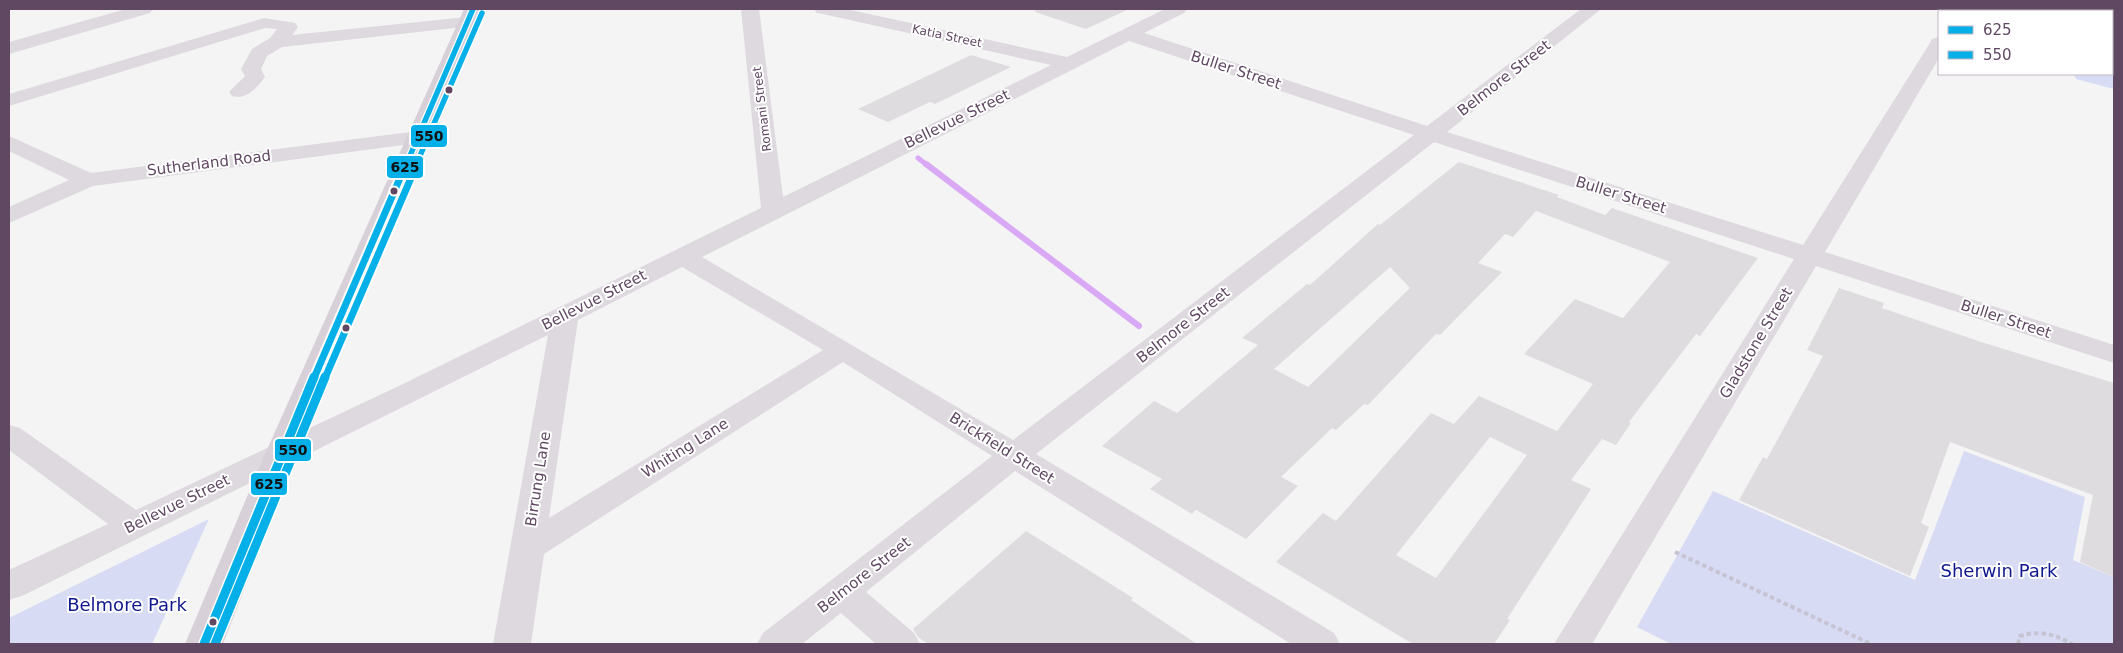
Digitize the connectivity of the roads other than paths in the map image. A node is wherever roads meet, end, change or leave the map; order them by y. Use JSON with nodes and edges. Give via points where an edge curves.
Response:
{"nodes":[{"id":1,"x":144,"y":9,"type":"edge"},
{"id":2,"x":750,"y":9,"type":"edge"},
{"id":3,"x":824,"y":9,"type":"edge"},
{"id":4,"x":1178,"y":9,"type":"edge"},
{"id":5,"x":1592,"y":9,"type":"edge"},
{"id":6,"x":470,"y":16,"type":"edge"},
{"id":7,"x":1128,"y":34,"type":"junction"},
{"id":8,"x":277,"y":42,"type":"junction"},
{"id":9,"x":1938,"y":45,"type":"edge"},
{"id":10,"x":9,"y":48,"type":"edge"},
{"id":11,"x":1070,"y":63,"type":"junction"},
{"id":12,"x":239,"y":92,"type":"dead end"},
{"id":13,"x":9,"y":100,"type":"edge"},
{"id":14,"x":1430,"y":135,"type":"junction"},
{"id":15,"x":418,"y":136,"type":"junction"},
{"id":16,"x":9,"y":143,"type":"edge"},
{"id":17,"x":88,"y":180,"type":"junction"},
{"id":18,"x":773,"y":210,"type":"junction"},
{"id":19,"x":9,"y":216,"type":"edge"},
{"id":20,"x":1810,"y":254,"type":"junction"},
{"id":21,"x":682,"y":256,"type":"junction"},
{"id":22,"x":565,"y":315,"type":"junction"},
{"id":23,"x":842,"y":350,"type":"junction"},
{"id":24,"x":2114,"y":354,"type":"edge"},
{"id":25,"x":9,"y":435,"type":"edge"},
{"id":26,"x":281,"y":454,"type":"junction"},
{"id":27,"x":1014,"y":455,"type":"junction"},
{"id":28,"x":133,"y":525,"type":"junction"},
{"id":29,"x":528,"y":547,"type":"junction"},
{"id":30,"x":9,"y":586,"type":"edge"},
{"id":31,"x":842,"y":592,"type":"junction"},
{"id":32,"x":204,"y":644,"type":"edge"},
{"id":33,"x":512,"y":644,"type":"edge"},
{"id":34,"x":776,"y":644,"type":"edge"},
{"id":35,"x":901,"y":644,"type":"edge"},
{"id":36,"x":1321,"y":644,"type":"edge"},
{"id":37,"x":1573,"y":644,"type":"edge"}],
"edges":[{"from":1,"to":10,"type":"street"},
{"from":2,"to":18,"type":"street","name":"Romani Street"},
{"from":3,"to":11,"type":"street","name":"Katia Street"},
{"from":4,"to":7,"type":"street","name":"Bellevue Street"},
{"from":5,"to":14,"type":"street","name":"Belmore Street"},
{"from":6,"to":8,"type":"street"},
{"from":6,"to":15,"type":"main road"},
{"from":7,"to":11,"type":"street","name":"Bellevue Street"},
{"from":7,"to":14,"type":"street","name":"Buller Street"},
{"from":8,"to":12,"type":"street","via":[[259,54],[251,69],[255,77]]},
{"from":8,"to":13,"type":"street","via":[[289,28],[264,23]]},
{"from":9,"to":20,"type":"street","name":"Gladstone Street"},
{"from":11,"to":18,"type":"street","name":"Bellevue Street"},
{"from":14,"to":20,"type":"street","name":"Buller Street"},
{"from":14,"to":27,"type":"street","name":"Belmore Street"},
{"from":15,"to":17,"type":"street","name":"Sutherland Road"},
{"from":15,"to":26,"type":"main road"},
{"from":16,"to":17,"type":"street"},
{"from":17,"to":19,"type":"street","name":"Sutherland Road"},
{"from":18,"to":21,"type":"street","name":"Bellevue Street"},
{"from":20,"to":24,"type":"street","name":"Buller Street"},
{"from":20,"to":37,"type":"street","name":"Gladstone Street"},
{"from":21,"to":22,"type":"street","name":"Bellevue Street"},
{"from":21,"to":23,"type":"street","name":"Brickfield Street"},
{"from":22,"to":26,"type":"street","name":"Bellevue Street"},
{"from":22,"to":29,"type":"street","name":"Birrung Lane"},
{"from":23,"to":27,"type":"street","name":"Brickfield Street"},
{"from":23,"to":29,"type":"street","name":"Whiting Lane"},
{"from":25,"to":28,"type":"street"},
{"from":26,"to":28,"type":"street","name":"Bellevue Street"},
{"from":26,"to":32,"type":"main road"},
{"from":27,"to":31,"type":"street","name":"Belmore Street"},
{"from":27,"to":36,"type":"street","name":"Brickfield Street"},
{"from":28,"to":30,"type":"street","name":"Bellevue Street"},
{"from":29,"to":33,"type":"street","name":"Birrung Lane"},
{"from":31,"to":34,"type":"street","name":"Belmore Street"},
{"from":31,"to":35,"type":"street"}]}
